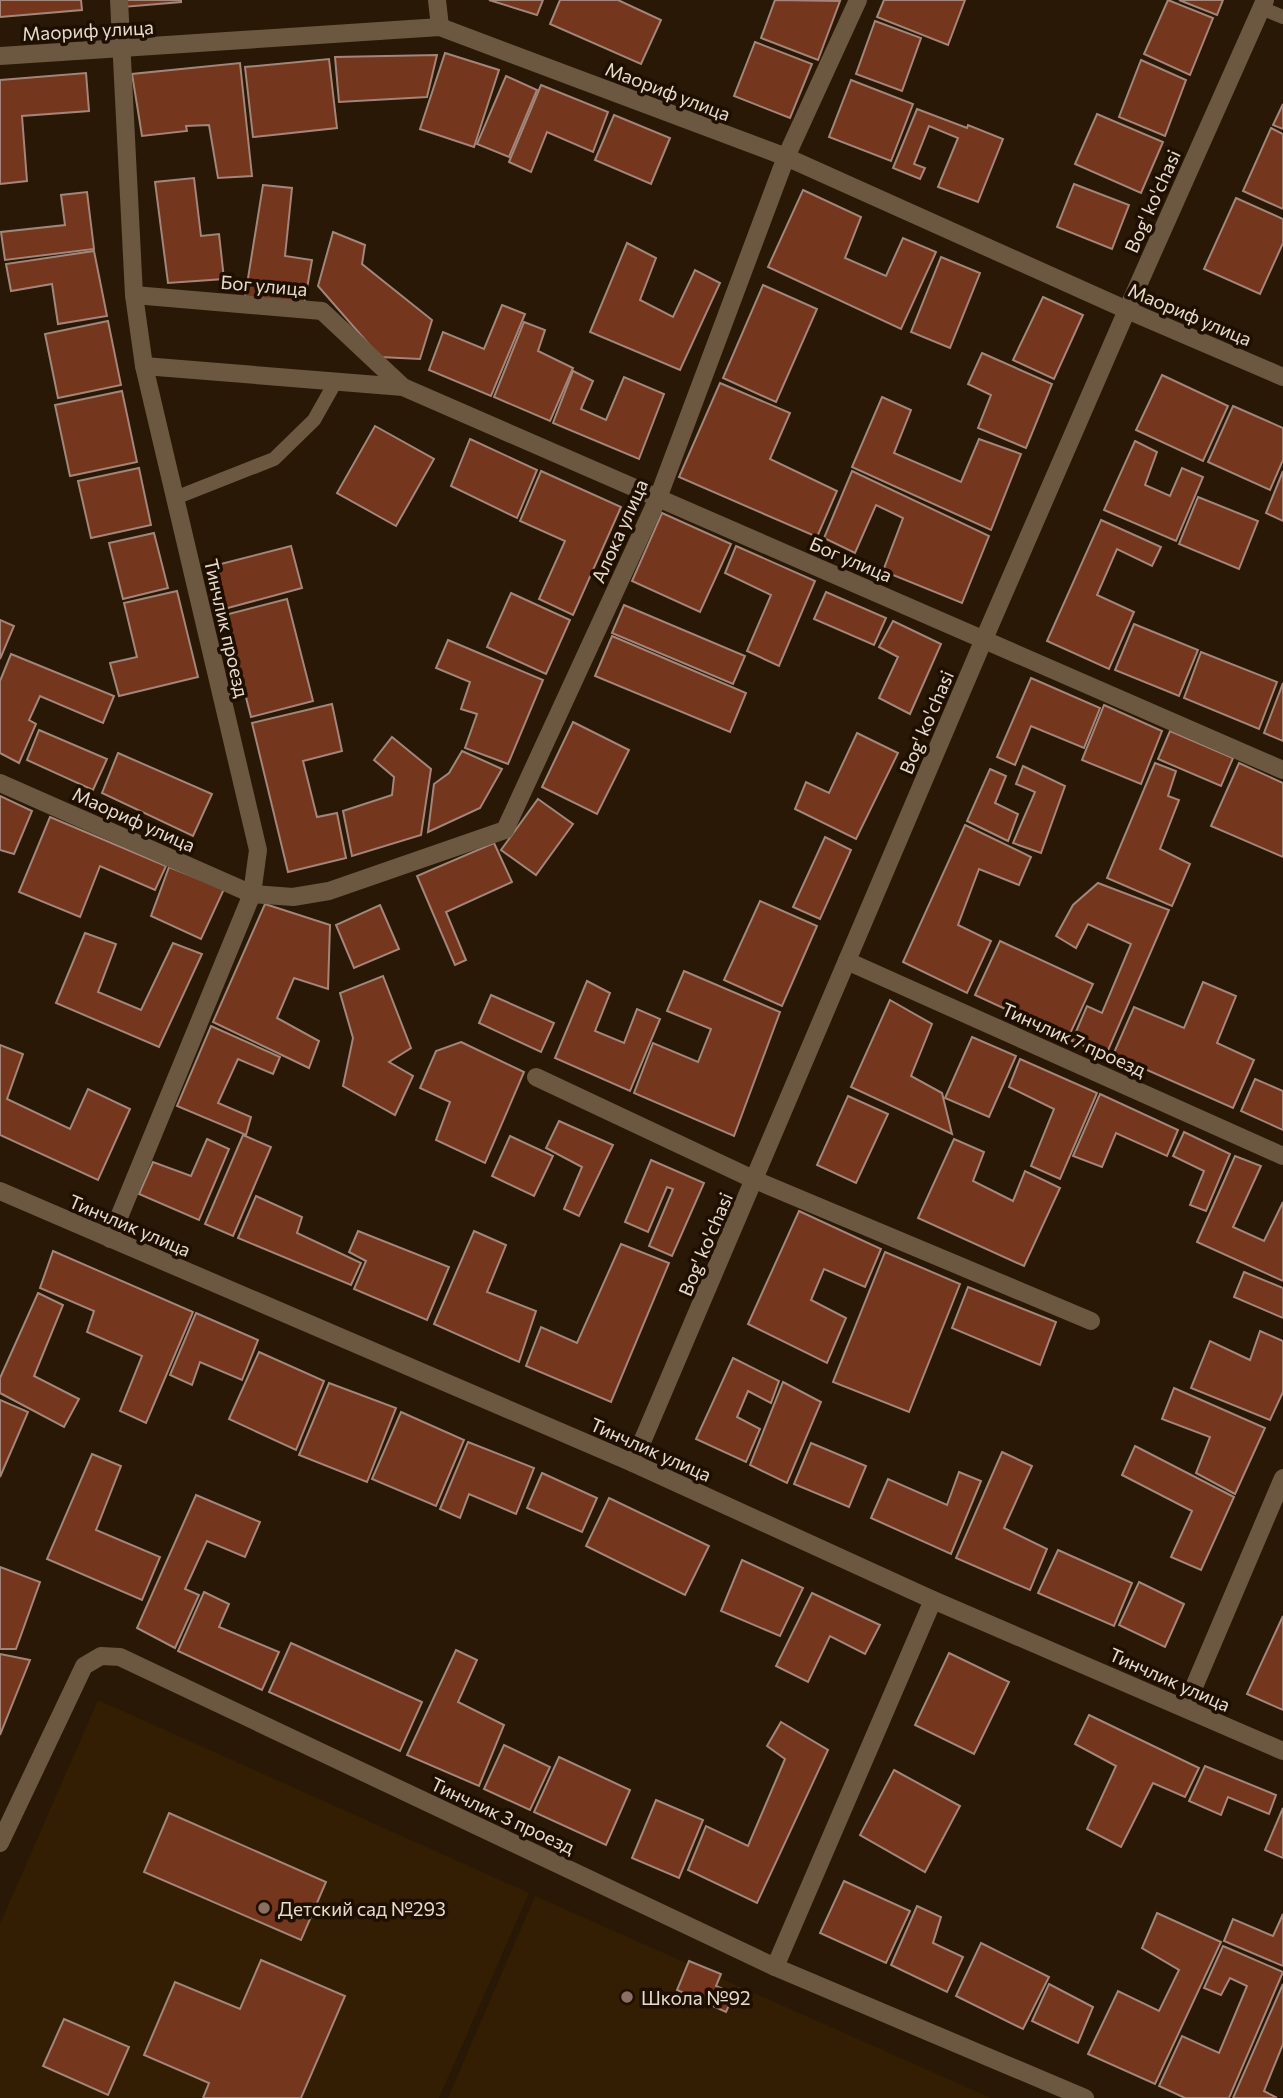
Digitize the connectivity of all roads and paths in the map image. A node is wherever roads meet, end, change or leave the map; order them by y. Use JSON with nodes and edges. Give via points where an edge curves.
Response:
{"nodes":[{"id":1,"x":119,"y":0,"type":"edge"},
{"id":2,"x":437,"y":0,"type":"edge"},
{"id":3,"x":858,"y":0,"type":"edge"},
{"id":4,"x":1263,"y":4,"type":"edge"},
{"id":5,"x":1283,"y":17,"type":"edge"},
{"id":6,"x":440,"y":27,"type":"junction"},
{"id":7,"x":123,"y":50,"type":"junction"},
{"id":8,"x":0,"y":56,"type":"edge"},
{"id":9,"x":786,"y":157,"type":"junction"},
{"id":10,"x":134,"y":295,"type":"junction"},
{"id":11,"x":1127,"y":310,"type":"junction"},
{"id":12,"x":144,"y":366,"type":"junction"},
{"id":13,"x":1283,"y":377,"type":"edge"},
{"id":14,"x":337,"y":381,"type":"junction"},
{"id":15,"x":403,"y":387,"type":"junction"},
{"id":16,"x":175,"y":498,"type":"junction"},
{"id":17,"x":658,"y":498,"type":"junction"},
{"id":18,"x":984,"y":639,"type":"junction"},
{"id":19,"x":1283,"y":770,"type":"edge"},
{"id":20,"x":0,"y":783,"type":"edge"},
{"id":21,"x":252,"y":894,"type":"junction"},
{"id":22,"x":847,"y":961,"type":"junction"},
{"id":23,"x":536,"y":1077,"type":"dead end"},
{"id":24,"x":1283,"y":1156,"type":"edge"},
{"id":25,"x":755,"y":1180,"type":"junction"},
{"id":26,"x":0,"y":1191,"type":"edge"},
{"id":27,"x":110,"y":1239,"type":"junction"},
{"id":28,"x":1091,"y":1321,"type":"dead end"},
{"id":29,"x":633,"y":1463,"type":"junction"},
{"id":30,"x":1283,"y":1478,"type":"edge"},
{"id":31,"x":933,"y":1600,"type":"junction"},
{"id":32,"x":1185,"y":1708,"type":"junction"},
{"id":33,"x":1283,"y":1751,"type":"edge"},
{"id":34,"x":0,"y":1843,"type":"edge"},
{"id":35,"x":775,"y":1967,"type":"junction"},
{"id":36,"x":1086,"y":2098,"type":"edge"}],
"edges":[{"from":1,"to":7,"type":"street","name":"Тинчлик проезд"},
{"from":2,"to":6,"type":"street"},
{"from":3,"to":9,"type":"street","name":"Алока улица"},
{"from":4,"to":5,"type":"lane"},
{"from":4,"to":11,"type":"street","name":"Bog' ko'chasi"},
{"from":6,"to":7,"type":"street","name":"Маориф улица"},
{"from":6,"to":9,"type":"street","name":"Маориф улица"},
{"from":7,"to":8,"type":"street","name":"Маориф улица"},
{"from":7,"to":10,"type":"street","name":"Тинчлик проезд"},
{"from":9,"to":11,"type":"street","name":"Маориф улица"},
{"from":9,"to":17,"type":"street","name":"Алока улица"},
{"from":10,"to":12,"type":"street","name":"Тинчлик проезд"},
{"from":10,"to":15,"type":"street","name":"Бог улица","via":[[322,311]]},
{"from":11,"to":13,"type":"street","name":"Маориф улица"},
{"from":11,"to":18,"type":"street","name":"Bog' ko'chasi"},
{"from":12,"to":14,"type":"street","name":"Бог улица"},
{"from":12,"to":16,"type":"street","name":"Тинчлик проезд"},
{"from":14,"to":15,"type":"street","name":"Бог улица"},
{"from":14,"to":16,"type":"lane","via":[[314,420],[274,459]]},
{"from":15,"to":17,"type":"street","name":"Бог улица"},
{"from":16,"to":21,"type":"street","name":"Тинчлик проезд","via":[[258,850]]},
{"from":17,"to":18,"type":"street","name":"Бог улица"},
{"from":17,"to":21,"type":"street","name":"Алока улица","via":[[505,830],[329,891],[293,897]]},
{"from":18,"to":19,"type":"street","name":"Бог улица"},
{"from":18,"to":22,"type":"street","name":"Bog' ko'chasi"},
{"from":20,"to":21,"type":"street","name":"Маориф улица"},
{"from":21,"to":27,"type":"street","name":"Тинчлик проезд"},
{"from":22,"to":24,"type":"street","name":"Тинчлик 7 проезд"},
{"from":22,"to":25,"type":"street","name":"Bog' ko'chasi"},
{"from":23,"to":25,"type":"street"},
{"from":25,"to":28,"type":"street"},
{"from":25,"to":29,"type":"street","name":"Bog' ko'chasi"},
{"from":26,"to":27,"type":"street","name":"Тинчлик улица"},
{"from":27,"to":29,"type":"street","name":"Тинчлик улица"},
{"from":29,"to":31,"type":"street","name":"Тинчлик улица"},
{"from":30,"to":32,"type":"street"},
{"from":31,"to":32,"type":"street","name":"Тинчлик улица"},
{"from":31,"to":35,"type":"street"},
{"from":32,"to":33,"type":"street","name":"Тинчлик улица"},
{"from":34,"to":35,"type":"street","name":"Тинчлик 3 проезд","via":[[84,1666],[101,1656],[120,1657]]},
{"from":35,"to":36,"type":"street","name":"Тинчлик 3 проезд"}]}
